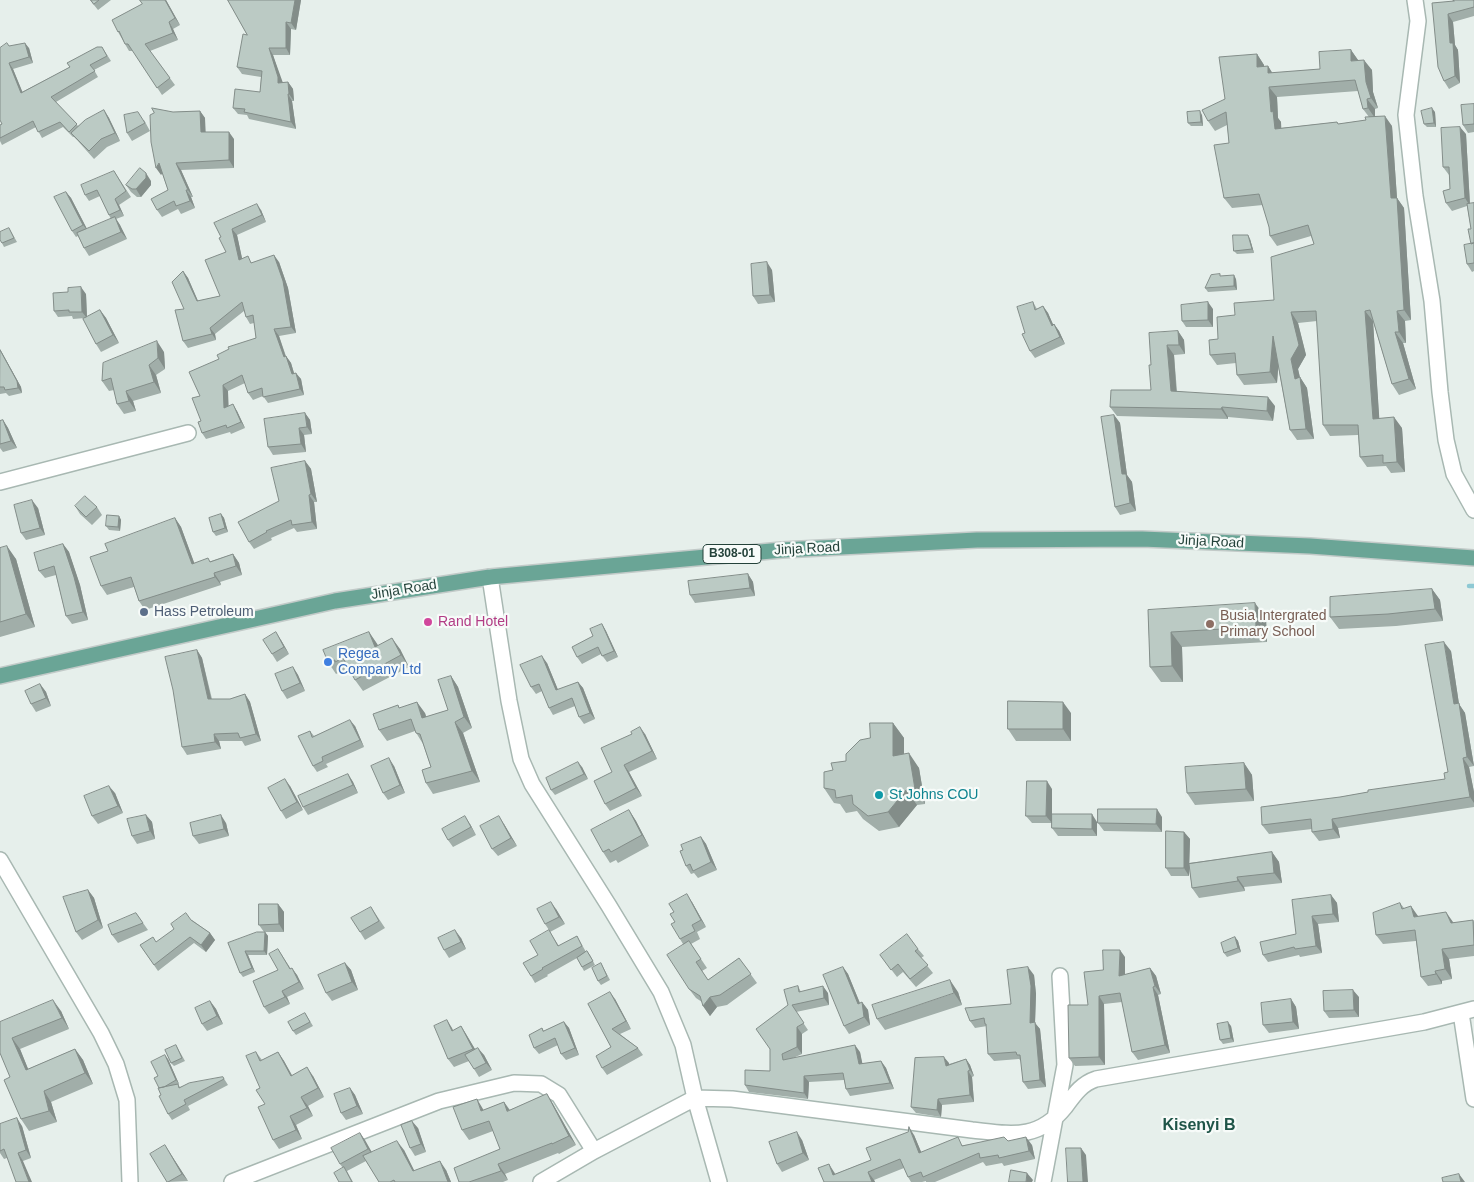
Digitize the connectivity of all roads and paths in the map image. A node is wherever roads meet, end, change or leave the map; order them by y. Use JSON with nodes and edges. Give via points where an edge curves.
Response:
{"nodes":[{"id":1,"x":1415,"y":0,"type":"edge"},
{"id":2,"x":188,"y":433,"type":"dead end"},
{"id":3,"x":0,"y":482,"type":"edge"},
{"id":4,"x":1474,"y":510,"type":"edge"},
{"id":5,"x":1474,"y":558,"type":"edge"},
{"id":6,"x":490,"y":577,"type":"junction"},
{"id":7,"x":0,"y":676,"type":"edge"},
{"id":8,"x":0,"y":860,"type":"edge"},
{"id":9,"x":1060,"y":976,"type":"dead end"},
{"id":10,"x":1467,"y":1011,"type":"edge"},
{"id":11,"x":695,"y":1098,"type":"junction"},
{"id":12,"x":1474,"y":1099,"type":"edge"},
{"id":13,"x":1055,"y":1118,"type":"junction"},
{"id":14,"x":594,"y":1150,"type":"junction"},
{"id":15,"x":130,"y":1182,"type":"edge"},
{"id":16,"x":232,"y":1182,"type":"edge"},
{"id":17,"x":541,"y":1182,"type":"edge"},
{"id":18,"x":719,"y":1182,"type":"edge"},
{"id":19,"x":1043,"y":1182,"type":"edge"}],
"edges":[{"from":1,"to":4,"type":"street","via":[[1418,21],[1406,115],[1415,196],[1432,301],[1446,440],[1454,474]]},
{"from":2,"to":3,"type":"street"},
{"from":5,"to":6,"type":"main road","name":"Jinja Road","number":"B308-01","via":[[1150,539],[977,540],[782,550]]},
{"from":6,"to":7,"type":"main road","name":"Jinja Road","number":"B308-01","via":[[335,601]]},
{"from":6,"to":11,"type":"street","via":[[521,759],[532,784],[661,992],[683,1045]]},
{"from":8,"to":15,"type":"street","via":[[116,1064],[127,1100]]},
{"from":9,"to":13,"type":"street","via":[[1065,1065]]},
{"from":10,"to":12,"type":"street"},
{"from":10,"to":13,"type":"street","via":[[1424,1022],[1096,1079],[1080,1087]]},
{"from":11,"to":13,"type":"street","via":[[732,1099],[1009,1134],[1044,1127]]},
{"from":11,"to":14,"type":"street"},
{"from":11,"to":18,"type":"street"},
{"from":13,"to":19,"type":"street"},
{"from":14,"to":16,"type":"street","via":[[559,1095],[541,1084],[514,1083],[438,1101]]},
{"from":14,"to":17,"type":"street"}]}
